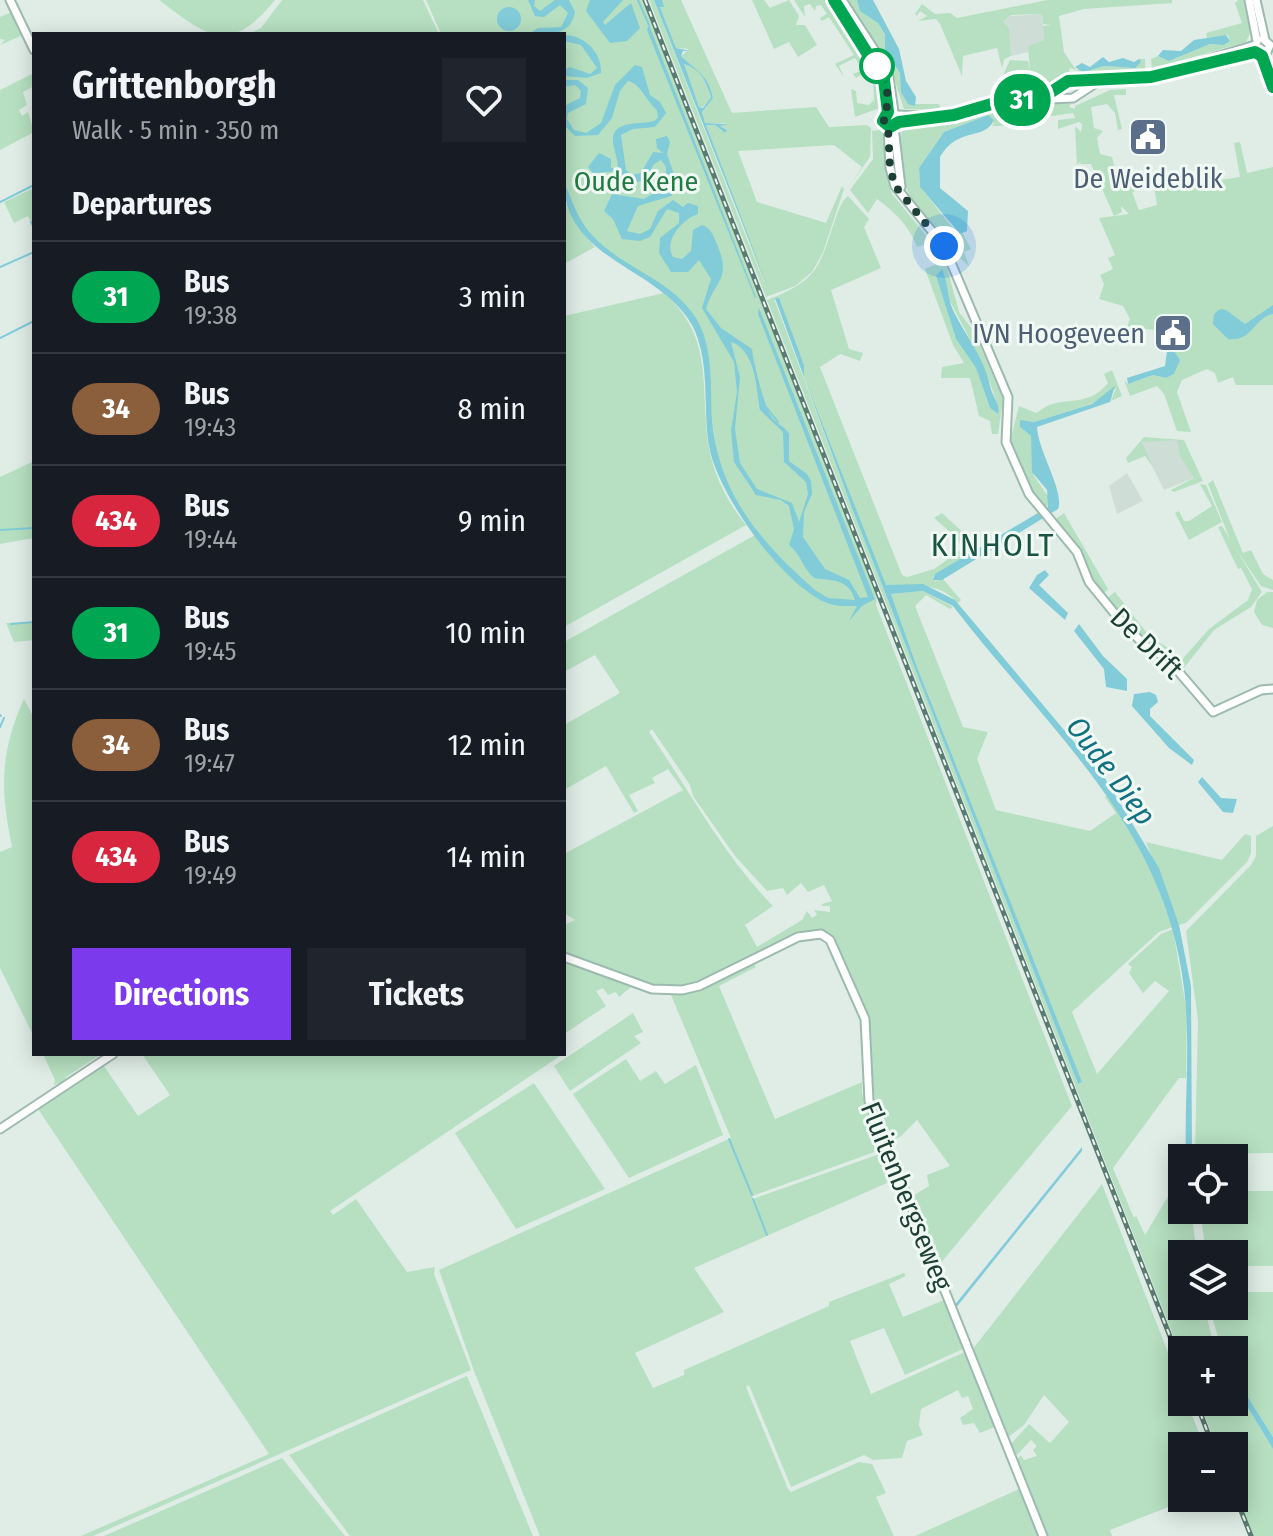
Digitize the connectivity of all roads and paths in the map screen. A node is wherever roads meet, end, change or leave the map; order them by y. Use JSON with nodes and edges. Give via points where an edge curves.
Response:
{"nodes":[{"id":1,"x":10,"y":0,"type":"edge"},
{"id":2,"x":834,"y":0,"type":"edge"},
{"id":3,"x":842,"y":0,"type":"edge"},
{"id":4,"x":1249,"y":0,"type":"edge"},
{"id":5,"x":1256,"y":0,"type":"edge"},
{"id":6,"x":32,"y":46,"type":"edge"},
{"id":7,"x":1264,"y":47,"type":"edge"},
{"id":8,"x":1273,"y":78,"type":"edge"},
{"id":9,"x":1105,"y":79,"type":"junction"},
{"id":10,"x":1273,"y":87,"type":"edge"},
{"id":11,"x":1038,"y":99,"type":"junction"},
{"id":12,"x":894,"y":119,"type":"junction"},
{"id":13,"x":1273,"y":689,"type":"edge"},
{"id":14,"x":566,"y":958,"type":"edge"},
{"id":15,"x":110,"y":1056,"type":"edge"},
{"id":16,"x":0,"y":1129,"type":"edge"},
{"id":17,"x":1043,"y":1536,"type":"edge"}],
"edges":[{"from":1,"to":6,"type":"street"},
{"from":2,"to":12,"type":"street","via":[[881,72]]},
{"from":3,"to":12,"type":"street","via":[[888,71]]},
{"from":4,"to":7,"type":"street"},
{"from":5,"to":7,"type":"street"},
{"from":7,"to":8,"type":"street"},
{"from":7,"to":9,"type":"street","via":[[1151,77]]},
{"from":7,"to":10,"type":"street"},
{"from":9,"to":11,"type":"street","via":[[1068,81]]},
{"from":9,"to":11,"type":"street","via":[[1076,97]]},
{"from":11,"to":12,"type":"street","via":[[1002,101],[954,115]]},
{"from":12,"to":13,"type":"street","name":"De Drift","via":[[897,172],[906,200],[949,255],[1009,400],[1008,448],[1029,494],[1077,552],[1089,582],[1132,635],[1166,657],[1213,712]]},
{"from":14,"to":17,"type":"street","name":"Fluitenbergseweg","via":[[652,989],[674,991],[699,986],[807,934],[830,940],[865,1019],[869,1101]]},
{"from":15,"to":16,"type":"street"}]}
